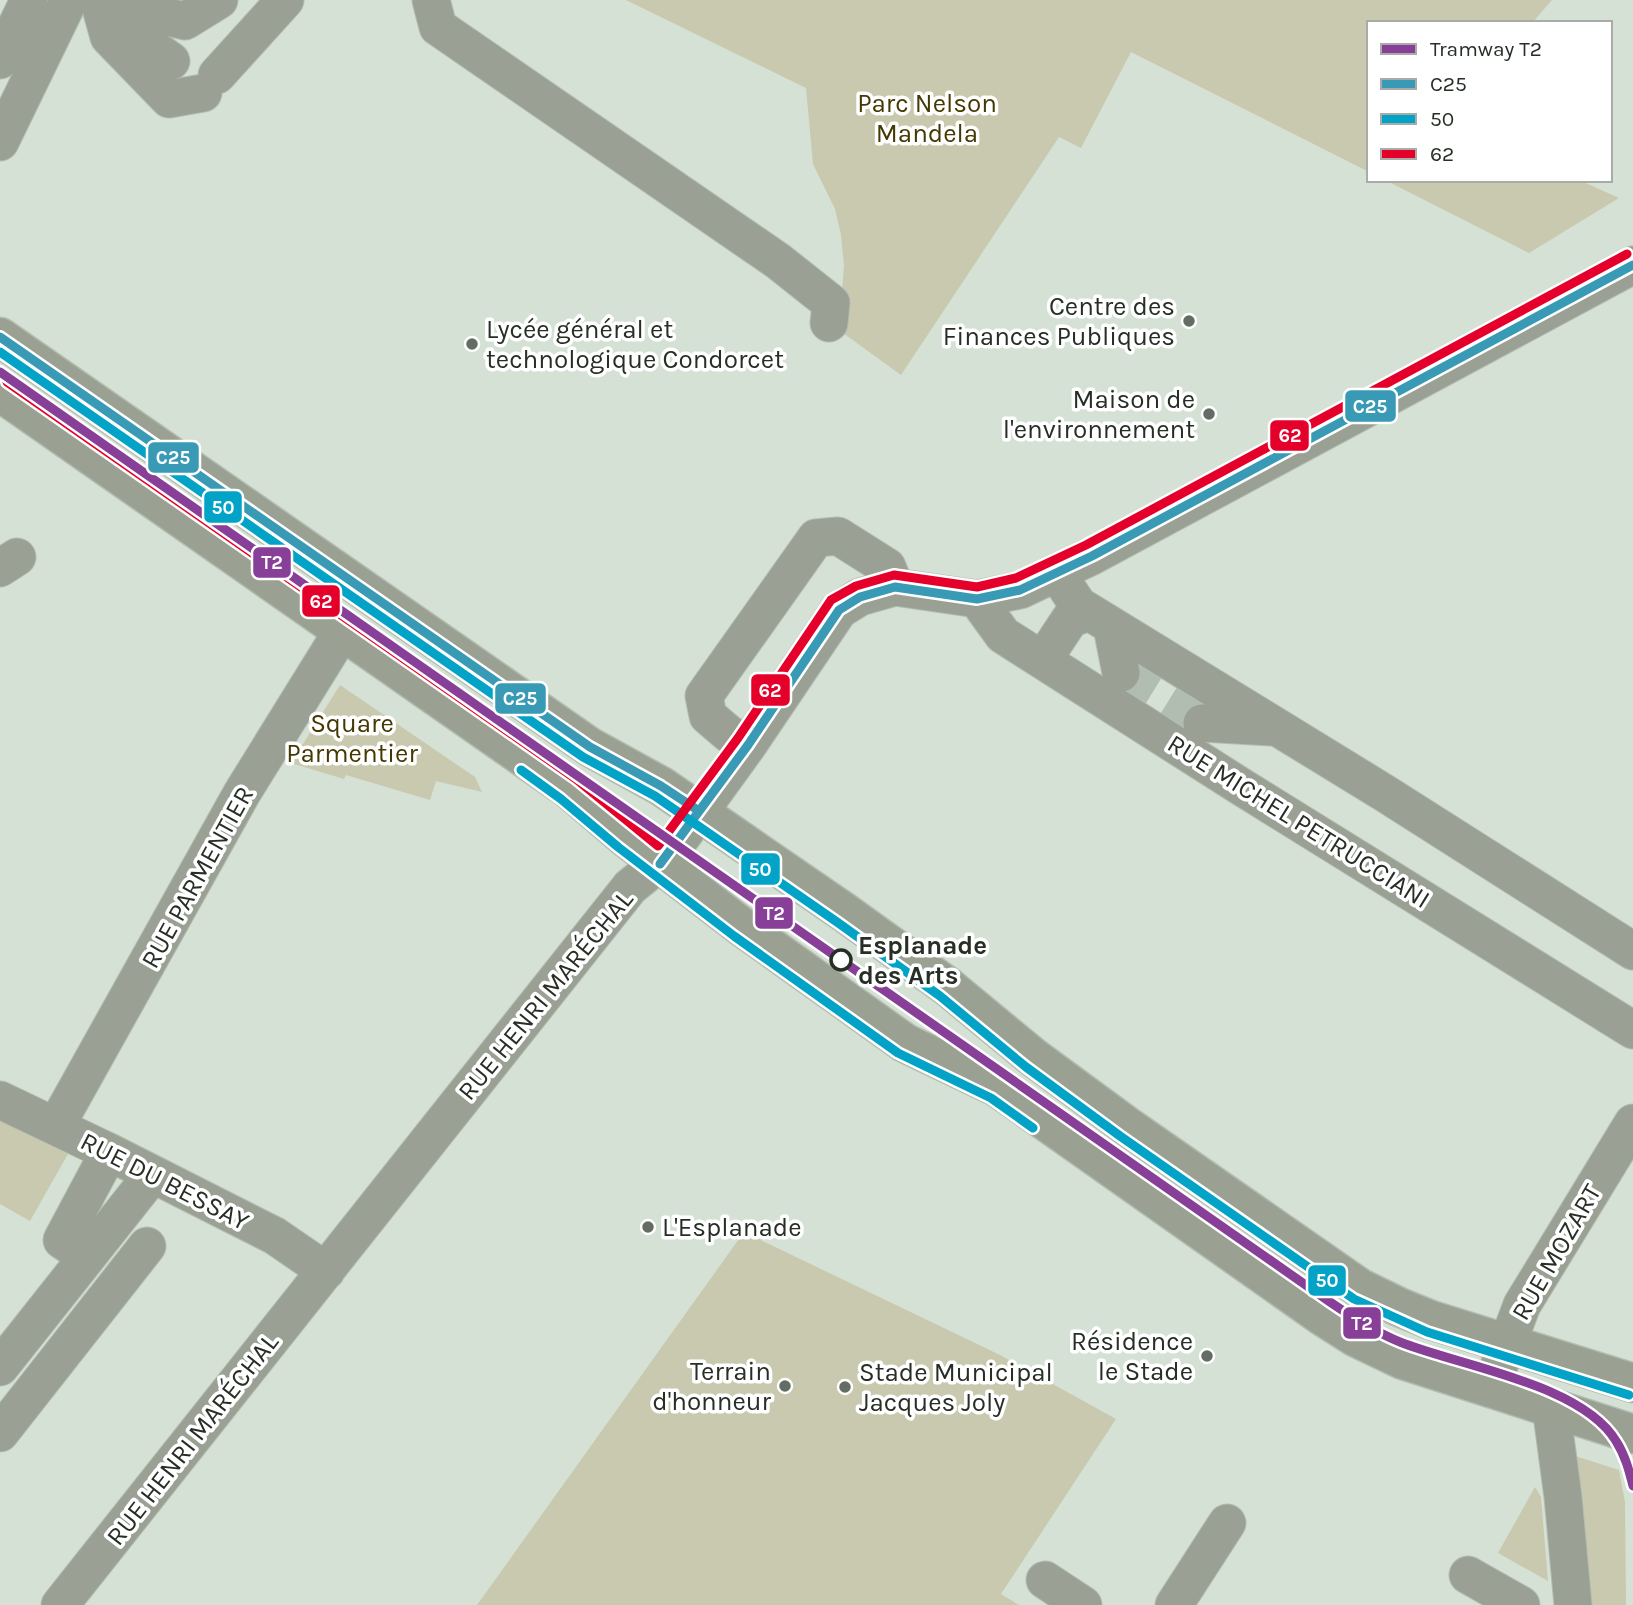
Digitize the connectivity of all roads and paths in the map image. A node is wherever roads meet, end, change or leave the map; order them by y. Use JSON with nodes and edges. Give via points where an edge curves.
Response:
{"nodes":[{"id":1,"x":29,"y":0,"type":"edge"},
{"id":2,"x":219,"y":0,"type":"edge"},
{"id":3,"x":285,"y":0,"type":"edge"},
{"id":4,"x":431,"y":0,"type":"edge"},
{"id":5,"x":93,"y":3,"type":"edge"},
{"id":6,"x":0,"y":60,"type":"edge"},
{"id":7,"x":171,"y":61,"type":"dead end"},
{"id":8,"x":0,"y":142,"type":"edge"},
{"id":9,"x":1633,"y":265,"type":"edge"},
{"id":10,"x":829,"y":323,"type":"dead end"},
{"id":11,"x":0,"y":337,"type":"edge"},
{"id":12,"x":0,"y":392,"type":"edge"},
{"id":13,"x":1057,"y":573,"type":"junction"},
{"id":14,"x":895,"y":587,"type":"junction"},
{"id":15,"x":977,"y":599,"type":"junction"},
{"id":16,"x":1101,"y":619,"type":"junction"},
{"id":17,"x":343,"y":630,"type":"junction"},
{"id":18,"x":1043,"y":660,"type":"junction"},
{"id":19,"x":1121,"y":673,"type":"tunnel mouth"},
{"id":20,"x":1202,"y":723,"type":"tunnel mouth"},
{"id":21,"x":1275,"y":727,"type":"junction"},
{"id":22,"x":748,"y":745,"type":"junction"},
{"id":23,"x":699,"y":811,"type":"junction"},
{"id":24,"x":660,"y":864,"type":"junction"},
{"id":25,"x":1633,"y":951,"type":"edge"},
{"id":26,"x":1633,"y":1030,"type":"edge"},
{"id":27,"x":0,"y":1100,"type":"edge"},
{"id":28,"x":1633,"y":1123,"type":"edge"},
{"id":29,"x":56,"y":1126,"type":"junction"},
{"id":30,"x":109,"y":1152,"type":"junction"},
{"id":31,"x":152,"y":1175,"type":"junction"},
{"id":32,"x":147,"y":1246,"type":"dead end"},
{"id":33,"x":87,"y":1257,"type":"junction"},
{"id":34,"x":326,"y":1271,"type":"junction"},
{"id":35,"x":1506,"y":1342,"type":"junction"},
{"id":36,"x":4,"y":1355,"type":"edge"},
{"id":37,"x":1633,"y":1383,"type":"edge"},
{"id":38,"x":1491,"y":1387,"type":"junction"},
{"id":39,"x":1551,"y":1407,"type":"junction"},
{"id":40,"x":0,"y":1433,"type":"edge"},
{"id":41,"x":1633,"y":1433,"type":"edge"},
{"id":42,"x":1227,"y":1523,"type":"dead end"},
{"id":43,"x":1468,"y":1575,"type":"dead end"},
{"id":44,"x":1045,"y":1580,"type":"dead end"},
{"id":45,"x":60,"y":1605,"type":"edge"},
{"id":46,"x":1083,"y":1605,"type":"edge"},
{"id":47,"x":1174,"y":1605,"type":"edge"},
{"id":48,"x":1521,"y":1605,"type":"edge"},
{"id":49,"x":1573,"y":1605,"type":"edge"}],
"edges":[{"from":1,"to":6,"type":"street"},
{"from":2,"to":5,"type":"street","via":[[186,21]]},
{"from":3,"to":5,"type":"street","via":[[210,84],[169,99],[108,37]]},
{"from":4,"to":10,"type":"street","via":[[438,27],[789,269],[831,303]]},
{"from":5,"to":7,"type":"street"},
{"from":5,"to":8,"type":"street"},
{"from":9,"to":13,"type":"street","name":"RUE HENRI MARÉCHAL"},
{"from":11,"to":23,"type":"main road","via":[[590,747]]},
{"from":12,"to":17,"type":"main road"},
{"from":13,"to":15,"type":"street","name":"RUE HENRI MARÉCHAL","via":[[1020,590]]},
{"from":13,"to":16,"type":"street","via":[[1078,605]]},
{"from":14,"to":15,"type":"street","name":"RUE HENRI MARÉCHAL"},
{"from":14,"to":22,"type":"street","name":"RUE HENRI MARÉCHAL","via":[[860,597],[839,610]]},
{"from":14,"to":22,"type":"street","via":[[887,567],[848,542],[838,536],[816,538],[704,696],[708,716]]},
{"from":15,"to":18,"type":"street","name":"RUE MICHEL PETRUCCIANI","via":[[1003,635]]},
{"from":16,"to":18,"type":"street","via":[[1070,619]]},
{"from":16,"to":19,"type":"street"},
{"from":16,"to":21,"type":"street"},
{"from":17,"to":24,"type":"main road","via":[[569,789]]},
{"from":17,"to":29,"type":"street","name":"RUE PARMENTIER","via":[[243,793]]},
{"from":18,"to":26,"type":"street","name":"RUE MICHEL PETRUCCIANI"},
{"from":20,"to":21,"type":"street"},
{"from":21,"to":25,"type":"street"},
{"from":22,"to":23,"type":"street","name":"RUE HENRI MARÉCHAL"},
{"from":23,"to":24,"type":"street","name":"RUE HENRI MARÉCHAL"},
{"from":23,"to":35,"type":"main road","via":[[947,986],[1127,1126],[1340,1275],[1431,1320]]},
{"from":24,"to":34,"type":"street","name":"RUE HENRI MARÉCHAL","via":[[630,887]]},
{"from":24,"to":38,"type":"main road","via":[[905,1043],[998,1087],[1339,1327],[1403,1360]]},
{"from":27,"to":29,"type":"street","name":"RUE DU BESSAY"},
{"from":28,"to":35,"type":"street","name":"RUE MOZART","via":[[1522,1306]]},
{"from":29,"to":30,"type":"street","name":"RUE DU BESSAY"},
{"from":30,"to":31,"type":"street","name":"RUE DU BESSAY"},
{"from":30,"to":33,"type":"street","via":[[62,1240]]},
{"from":31,"to":33,"type":"street"},
{"from":31,"to":34,"type":"street","name":"RUE DU BESSAY","via":[[275,1237]]},
{"from":32,"to":40,"type":"street"},
{"from":33,"to":36,"type":"street"},
{"from":34,"to":45,"type":"street","name":"RUE HENRI MARÉCHAL"},
{"from":35,"to":37,"type":"main road"},
{"from":35,"to":38,"type":"street","name":"RUE MOZART"},
{"from":38,"to":39,"type":"main road"},
{"from":39,"to":41,"type":"main road"},
{"from":39,"to":49,"type":"street"},
{"from":42,"to":47,"type":"street"},
{"from":43,"to":48,"type":"street"},
{"from":44,"to":46,"type":"street"}]}
